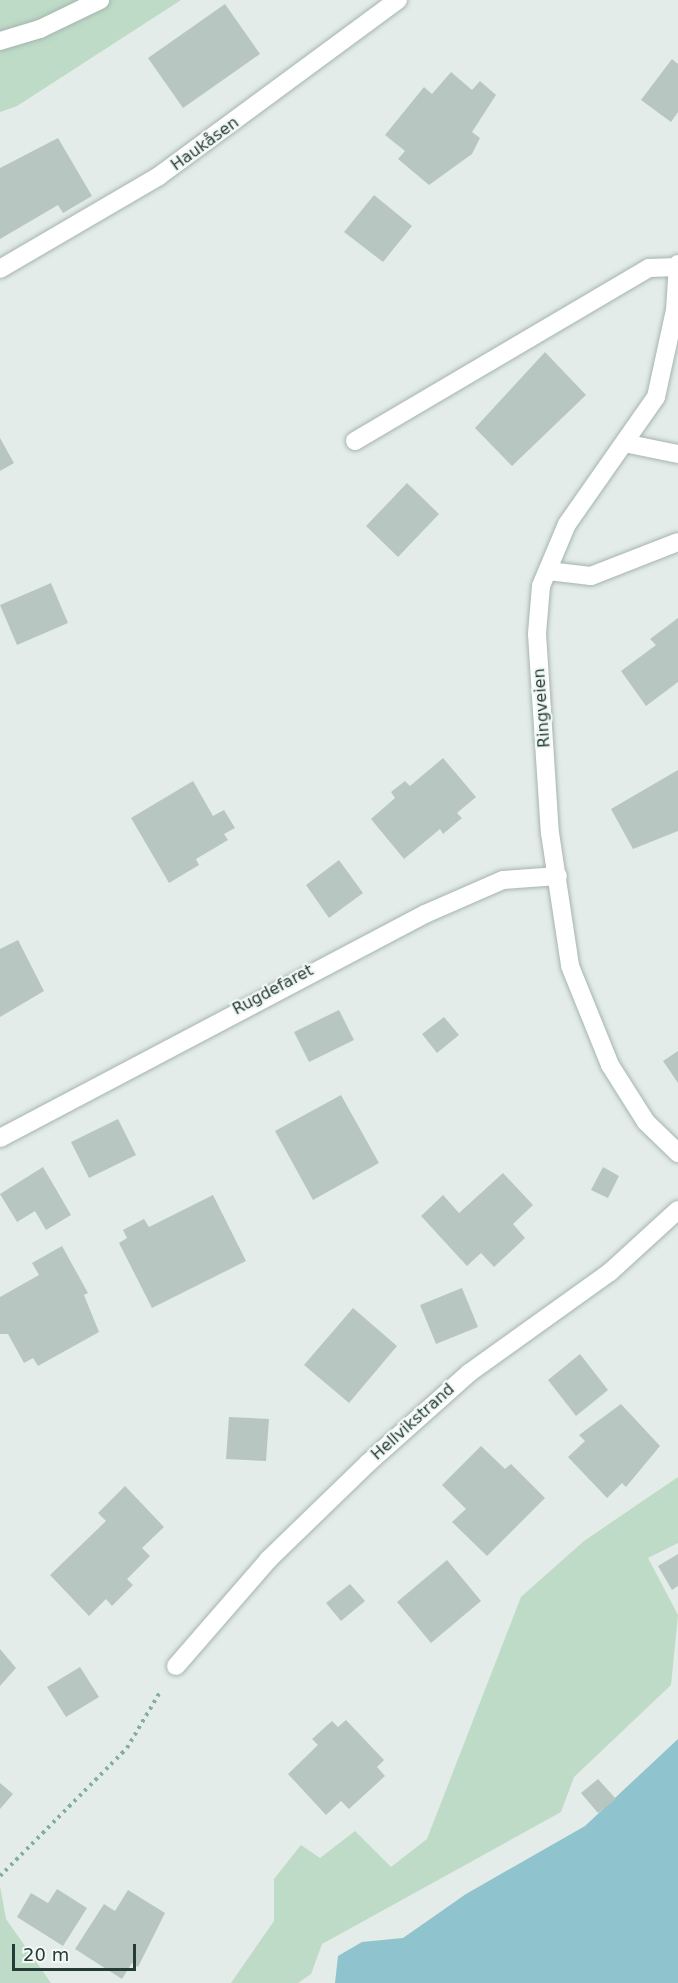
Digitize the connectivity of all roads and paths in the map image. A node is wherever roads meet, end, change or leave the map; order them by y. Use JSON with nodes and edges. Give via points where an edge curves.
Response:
{"nodes":[{"id":1,"x":100,"y":0,"type":"edge"},
{"id":2,"x":398,"y":0,"type":"edge"},
{"id":3,"x":0,"y":41,"type":"edge"},
{"id":4,"x":678,"y":265,"type":"edge"},
{"id":5,"x":0,"y":269,"type":"edge"},
{"id":6,"x":355,"y":441,"type":"dead end"},
{"id":7,"x":624,"y":443,"type":"junction"},
{"id":8,"x":678,"y":454,"type":"edge"},
{"id":9,"x":678,"y":542,"type":"edge"},
{"id":10,"x":548,"y":571,"type":"junction"},
{"id":11,"x":558,"y":876,"type":"junction"},
{"id":12,"x":0,"y":1138,"type":"edge"},
{"id":13,"x":678,"y":1154,"type":"edge"},
{"id":14,"x":678,"y":1210,"type":"edge"},
{"id":15,"x":176,"y":1666,"type":"joint"},
{"id":16,"x":0,"y":1876,"type":"edge"}],
"edges":[{"from":1,"to":3,"type":"street","via":[[40,29]]},
{"from":2,"to":5,"type":"street","name":"Haukåsen","via":[[159,176]]},
{"from":4,"to":6,"type":"street","via":[[649,268]]},
{"from":4,"to":7,"type":"street","name":"Ringveien","via":[[675,310],[656,397]]},
{"from":7,"to":8,"type":"street"},
{"from":7,"to":10,"type":"street","name":"Ringveien","via":[[567,524]]},
{"from":9,"to":10,"type":"street","via":[[591,576]]},
{"from":10,"to":11,"type":"street","name":"Ringveien","via":[[537,634]]},
{"from":11,"to":12,"type":"street","name":"Rugdefaret","via":[[503,880],[425,914]]},
{"from":11,"to":13,"type":"street","name":"Ringveien","via":[[570,966],[610,1065],[645,1122]]},
{"from":14,"to":15,"type":"street","name":"Hellvikstrand","via":[[610,1272],[469,1373],[368,1463],[268,1560]]},
{"from":15,"to":16,"type":"path","via":[[127,1749]]}]}
